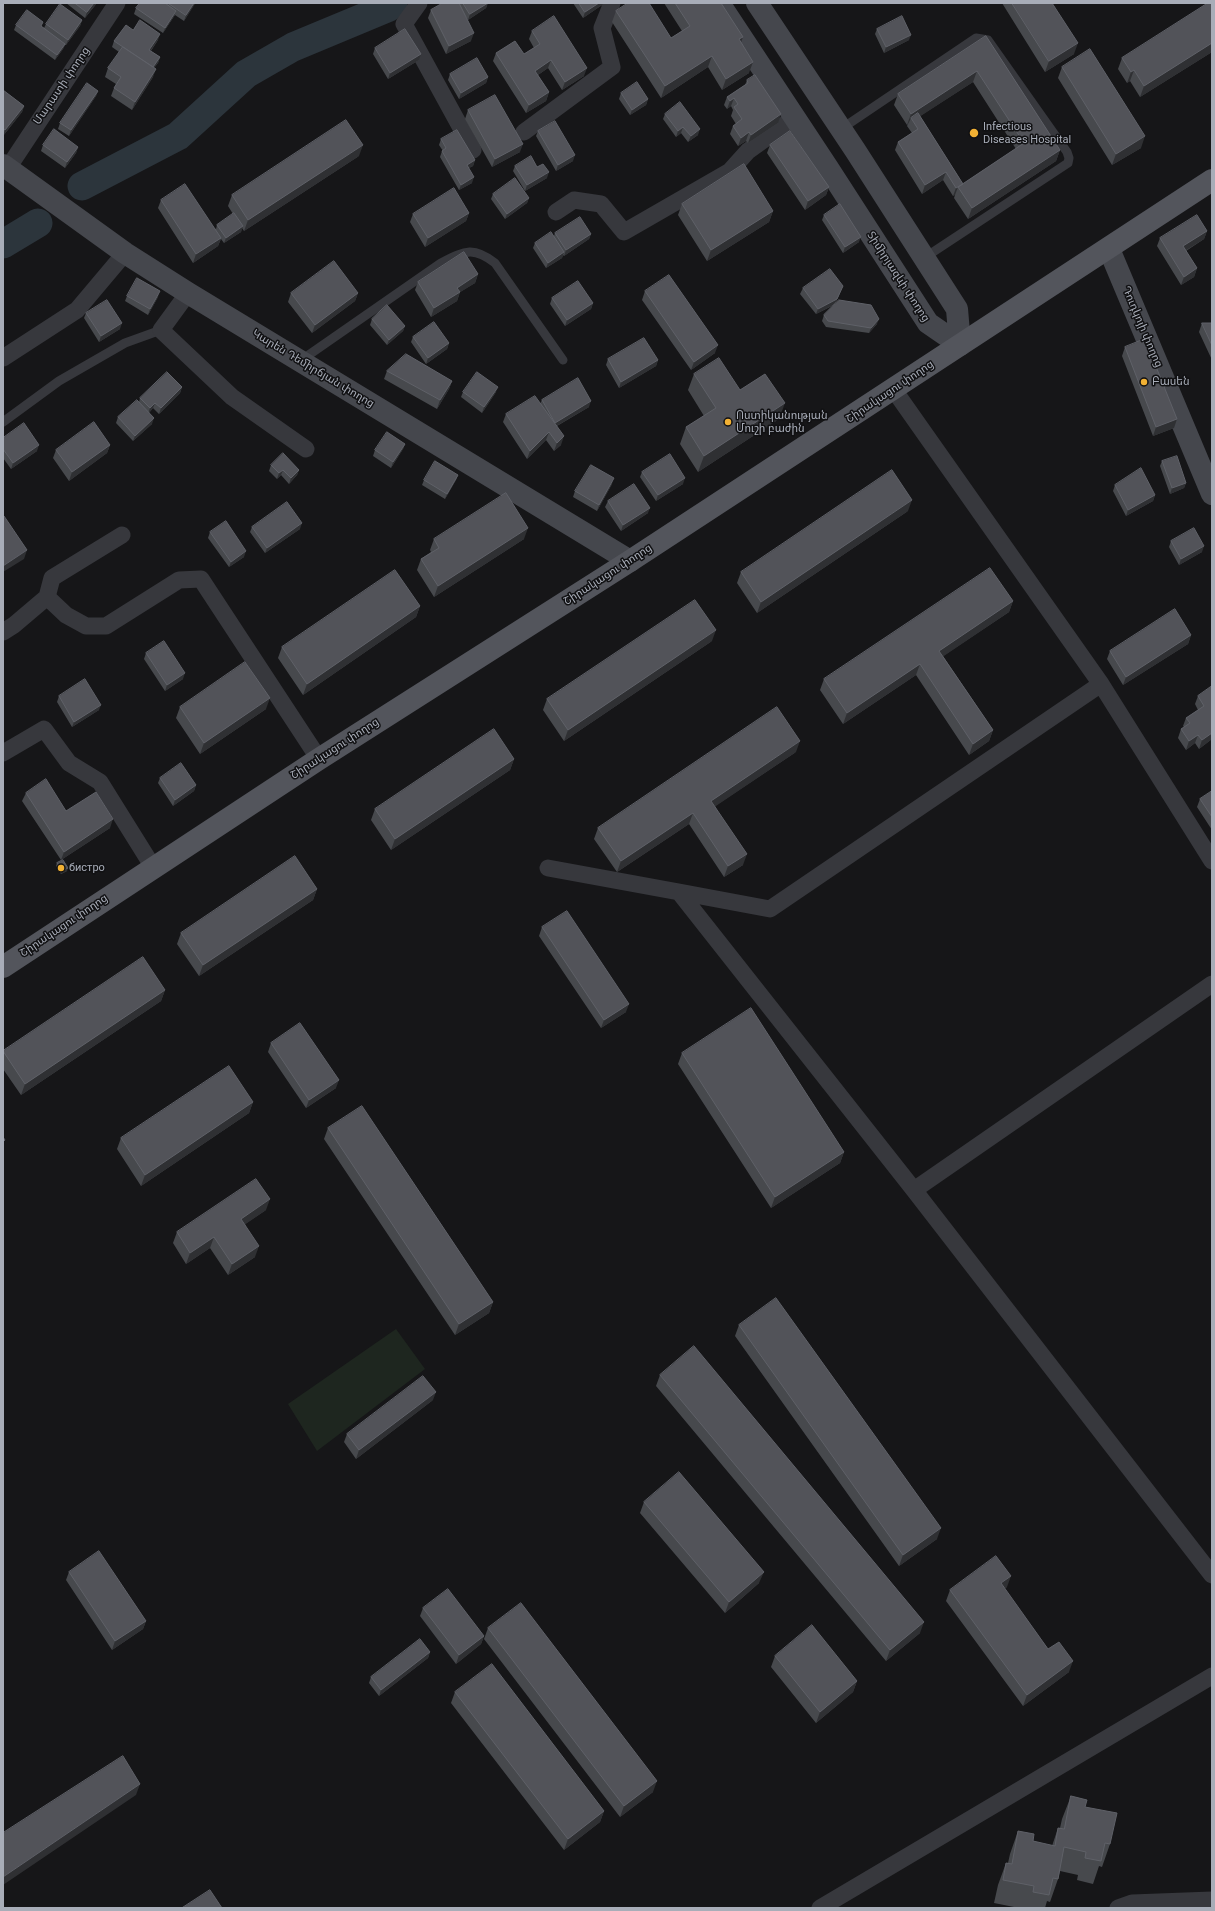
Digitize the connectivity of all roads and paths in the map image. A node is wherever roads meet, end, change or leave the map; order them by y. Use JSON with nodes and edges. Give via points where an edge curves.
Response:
{"nodes":[{"id":1,"x":117,"y":3,"type":"edge"},
{"id":2,"x":419,"y":3,"type":"edge"},
{"id":3,"x":612,"y":3,"type":"edge"},
{"id":4,"x":719,"y":3,"type":"edge"},
{"id":5,"x":756,"y":3,"type":"edge"},
{"id":6,"x":794,"y":118,"type":"junction"},
{"id":7,"x":841,"y":129,"type":"junction"},
{"id":8,"x":524,"y":132,"type":"dead end"},
{"id":9,"x":473,"y":150,"type":"dead end"},
{"id":10,"x":856,"y":150,"type":"junction"},
{"id":11,"x":5,"y":167,"type":"edge"},
{"id":12,"x":828,"y":168,"type":"junction"},
{"id":13,"x":1212,"y":180,"type":"edge"},
{"id":14,"x":556,"y":212,"type":"dead end"},
{"id":15,"x":1109,"y":249,"type":"junction"},
{"id":16,"x":125,"y":253,"type":"junction"},
{"id":17,"x":924,"y":258,"type":"junction"},
{"id":18,"x":188,"y":293,"type":"junction"},
{"id":19,"x":161,"y":330,"type":"junction"},
{"id":20,"x":960,"y":344,"type":"junction"},
{"id":21,"x":3,"y":358,"type":"edge"},
{"id":22,"x":563,"y":360,"type":"dead end"},
{"id":23,"x":300,"y":361,"type":"junction"},
{"id":24,"x":894,"y":390,"type":"junction"},
{"id":25,"x":3,"y":422,"type":"edge"},
{"id":26,"x":306,"y":449,"type":"dead end"},
{"id":27,"x":1212,"y":494,"type":"edge"},
{"id":28,"x":122,"y":535,"type":"dead end"},
{"id":29,"x":630,"y":561,"type":"junction"},
{"id":30,"x":46,"y":597,"type":"junction"},
{"id":31,"x":3,"y":632,"type":"edge"},
{"id":32,"x":1101,"y":684,"type":"junction"},
{"id":33,"x":3,"y":753,"type":"edge"},
{"id":34,"x":319,"y":759,"type":"junction"},
{"id":35,"x":1212,"y":861,"type":"edge"},
{"id":36,"x":153,"y":867,"type":"junction"},
{"id":37,"x":548,"y":868,"type":"dead end"},
{"id":38,"x":679,"y":892,"type":"junction"},
{"id":39,"x":3,"y":967,"type":"edge"},
{"id":40,"x":1212,"y":984,"type":"edge"},
{"id":41,"x":914,"y":1190,"type":"junction"},
{"id":42,"x":1212,"y":1575,"type":"edge"},
{"id":43,"x":1212,"y":1676,"type":"edge"},
{"id":44,"x":1212,"y":1900,"type":"edge"},
{"id":45,"x":820,"y":1908,"type":"edge"},
{"id":46,"x":1118,"y":1908,"type":"edge"}],
"edges":[{"from":1,"to":11,"type":"street","name":"Մարատի փողոց"},
{"from":2,"to":9,"type":"street","via":[[404,24]]},
{"from":3,"to":8,"type":"street","via":[[602,28],[612,67]]},
{"from":4,"to":6,"type":"street","name":"Տիմիրյազևի փողոց"},
{"from":5,"to":7,"type":"street"},
{"from":6,"to":12,"type":"street","name":"Տիմիրյազևի փողոց"},
{"from":6,"to":14,"type":"street","via":[[748,151],[730,171],[624,232],[601,204],[574,200]]},
{"from":7,"to":10,"type":"street"},
{"from":7,"to":17,"type":"lane","via":[[976,38],[982,38],[988,40],[1067,152],[1068,163]]},
{"from":10,"to":12,"type":"street"},
{"from":10,"to":17,"type":"street"},
{"from":11,"to":16,"type":"street","name":"Կարեն Դեմիրճյան փողոց"},
{"from":12,"to":20,"type":"street","name":"Տիմիրյազևի փողոց","via":[[928,323]]},
{"from":13,"to":15,"type":"main road","name":"Շիրակացու փողոց"},
{"from":15,"to":20,"type":"main road","name":"Շիրակացու փողոց"},
{"from":15,"to":27,"type":"street","name":"Դուդկոյի փողոց"},
{"from":16,"to":18,"type":"street","name":"Կարեն Դեմիրճյան փողոց"},
{"from":16,"to":21,"type":"street","via":[[78,310]]},
{"from":17,"to":20,"type":"street","via":[[957,309]]},
{"from":18,"to":19,"type":"street"},
{"from":18,"to":23,"type":"street","name":"Կարեն Դեմիրճյան փողոց"},
{"from":19,"to":25,"type":"lane","via":[[125,343],[105,354],[59,381]]},
{"from":19,"to":26,"type":"street","via":[[232,397]]},
{"from":20,"to":24,"type":"main road","name":"Շիրակացու փողոց"},
{"from":22,"to":23,"type":"lane","via":[[500,268],[484,255],[472,251],[441,263]]},
{"from":23,"to":29,"type":"street","name":"Կարեն Դեմիրճյան փողոց"},
{"from":24,"to":29,"type":"main road","name":"Շիրակացու փողոց"},
{"from":24,"to":32,"type":"street"},
{"from":28,"to":30,"type":"street","via":[[52,578]]},
{"from":29,"to":34,"type":"main road","name":"Շիրակացու փողոց"},
{"from":30,"to":31,"type":"street"},
{"from":30,"to":34,"type":"street","via":[[66,615],[86,626],[106,626],[179,580],[201,579]]},
{"from":32,"to":35,"type":"street"},
{"from":32,"to":38,"type":"street","via":[[770,909]]},
{"from":33,"to":36,"type":"street","via":[[44,730],[69,763],[100,782]]},
{"from":34,"to":36,"type":"main road","name":"Շիրակացու փողոց"},
{"from":36,"to":39,"type":"main road","name":"Շիրակացու փողոց"},
{"from":37,"to":38,"type":"street"},
{"from":38,"to":41,"type":"street"},
{"from":40,"to":41,"type":"street"},
{"from":41,"to":42,"type":"street"},
{"from":43,"to":45,"type":"street"},
{"from":44,"to":46,"type":"street","via":[[1132,1903]]}]}
